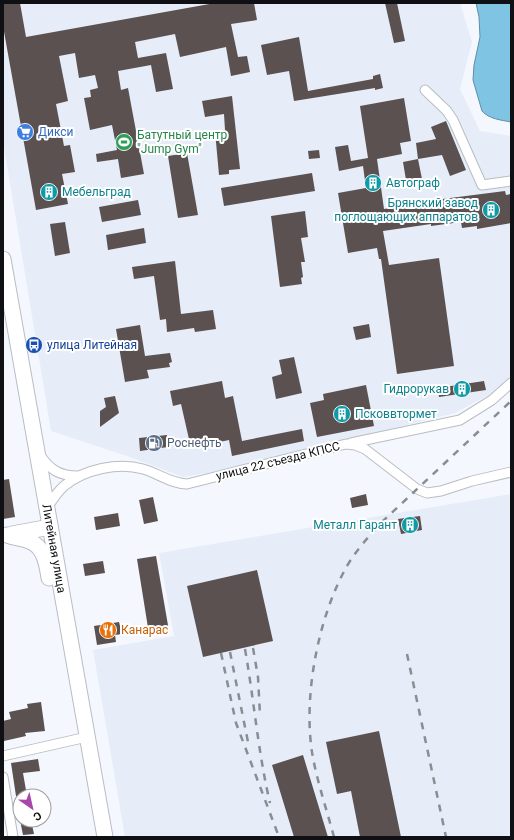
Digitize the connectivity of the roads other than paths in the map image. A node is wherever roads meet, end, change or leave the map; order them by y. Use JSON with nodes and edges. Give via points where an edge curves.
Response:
{"nodes":[{"id":1,"x":425,"y":90,"type":"dead end"},
{"id":2,"x":511,"y":181,"type":"edge"},
{"id":3,"x":3,"y":259,"type":"edge"},
{"id":4,"x":511,"y":383,"type":"edge"},
{"id":5,"x":346,"y":444,"type":"junction"},
{"id":6,"x":38,"y":453,"type":"junction"},
{"id":7,"x":511,"y":472,"type":"edge"},
{"id":8,"x":78,"y":476,"type":"junction"},
{"id":9,"x":47,"y":508,"type":"junction"},
{"id":10,"x":50,"y":527,"type":"junction"},
{"id":11,"x":5,"y":535,"type":"edge"},
{"id":12,"x":61,"y":589,"type":"junction"},
{"id":13,"x":87,"y":737,"type":"junction"},
{"id":14,"x":3,"y":756,"type":"edge"},
{"id":15,"x":3,"y":777,"type":"edge"},
{"id":16,"x":13,"y":837,"type":"edge"},
{"id":17,"x":105,"y":837,"type":"edge"}],
"edges":[{"from":1,"to":2,"type":"street","via":[[447,111],[482,185]]},
{"from":3,"to":6,"type":"main road","name":"Литейная улица"},
{"from":4,"to":5,"type":"street","via":[[492,400],[460,420]]},
{"from":5,"to":7,"type":"street","name":"улица 22 съезда КПСС","via":[[366,449],[417,489],[427,493]]},
{"from":5,"to":8,"type":"street","name":"улица 22 съезда КПСС","via":[[187,484],[169,481],[135,467],[121,466]]},
{"from":6,"to":8,"type":"street","via":[[53,471],[67,476]]},
{"from":6,"to":9,"type":"main road","name":"Литейная улица"},
{"from":8,"to":9,"type":"street","name":"улица 22 съезда КПСС","via":[[56,494]]},
{"from":9,"to":10,"type":"main road","name":"Литейная улица"},
{"from":10,"to":11,"type":"main road"},
{"from":10,"to":12,"type":"main road","name":"Литейная улица"},
{"from":11,"to":12,"type":"main road","via":[[38,546],[47,561],[49,578]]},
{"from":12,"to":13,"type":"main road","name":"Литейная улица"},
{"from":13,"to":14,"type":"street"},
{"from":13,"to":17,"type":"main road","name":"Литейная улица"},
{"from":15,"to":16,"type":"street"}]}
